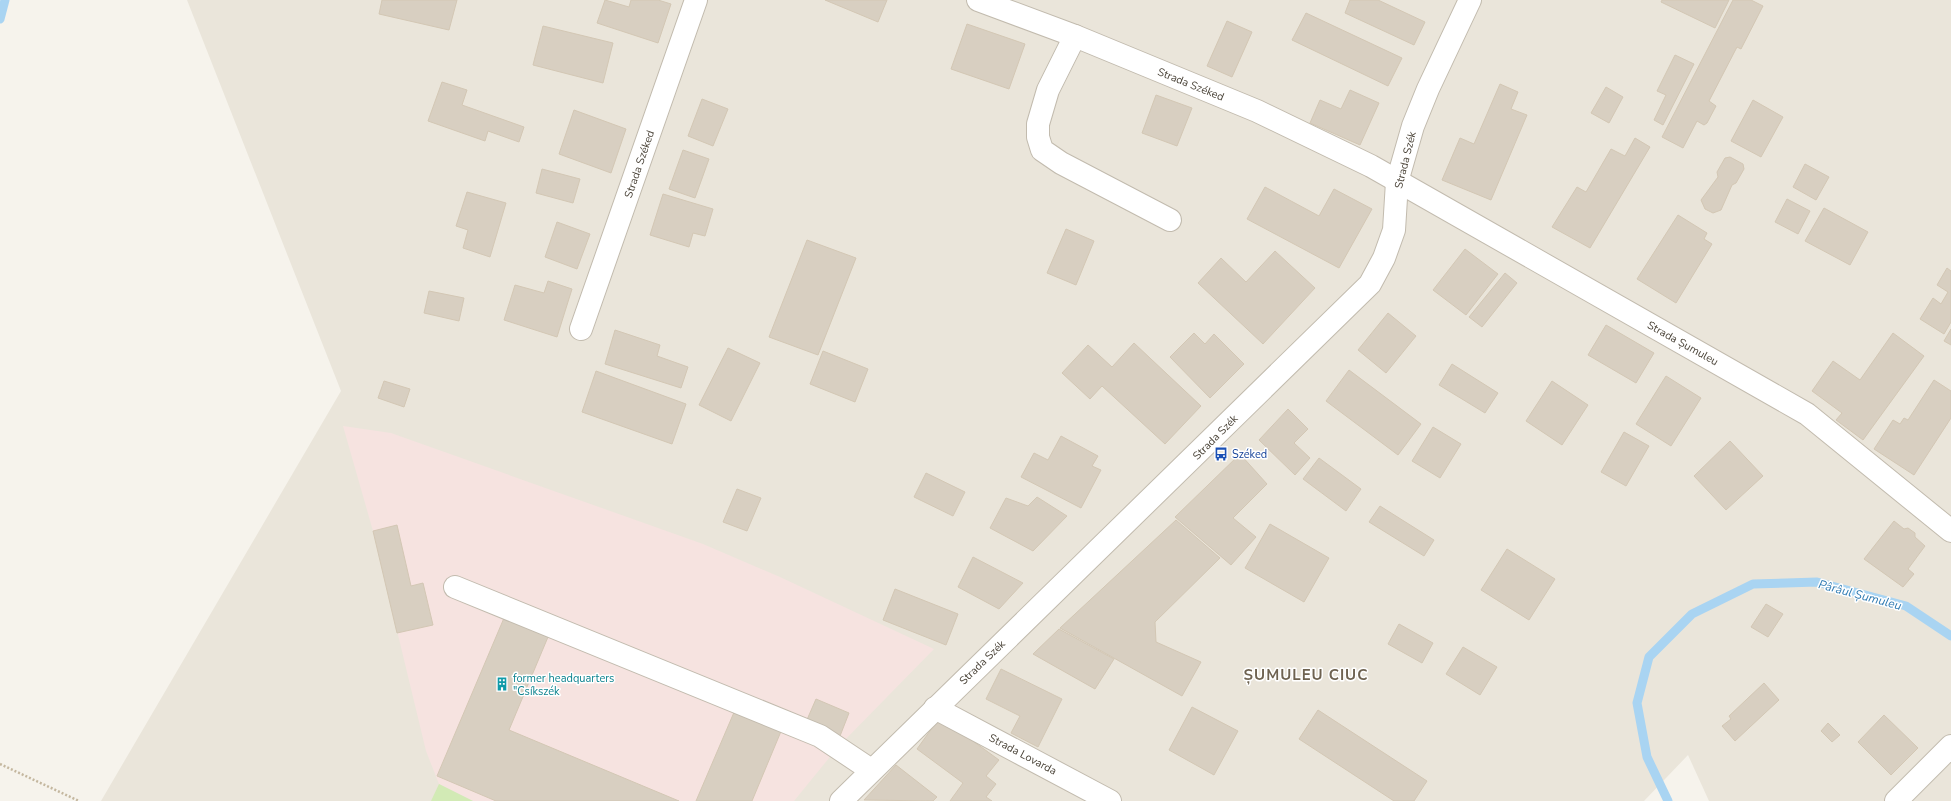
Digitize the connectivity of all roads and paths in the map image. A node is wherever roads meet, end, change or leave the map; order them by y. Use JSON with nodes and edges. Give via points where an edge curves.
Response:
{"nodes":[{"id":1,"x":696,"y":0,"type":"edge"},
{"id":2,"x":978,"y":0,"type":"edge"},
{"id":3,"x":1470,"y":0,"type":"edge"},
{"id":4,"x":1076,"y":36,"type":"junction"},
{"id":5,"x":1397,"y":182,"type":"junction"},
{"id":6,"x":1170,"y":220,"type":"dead end"},
{"id":7,"x":581,"y":329,"type":"dead end"},
{"id":8,"x":1951,"y":531,"type":"edge"},
{"id":9,"x":455,"y":587,"type":"dead end"},
{"id":10,"x":935,"y":708,"type":"junction"},
{"id":11,"x":1951,"y":746,"type":"edge"},
{"id":12,"x":0,"y":764,"type":"edge"},
{"id":13,"x":871,"y":770,"type":"junction"},
{"id":14,"x":79,"y":801,"type":"edge"},
{"id":15,"x":841,"y":801,"type":"edge"},
{"id":16,"x":1110,"y":801,"type":"edge"},
{"id":17,"x":1896,"y":801,"type":"edge"}],
"edges":[{"from":1,"to":7,"type":"street","name":"Strada Széked"},
{"from":2,"to":4,"type":"street","name":"Strada Széked"},
{"from":3,"to":5,"type":"street","name":"Strada Szék","via":[[1428,88],[1413,126]]},
{"from":4,"to":5,"type":"street","name":"Strada Széked","via":[[1257,111],[1371,166]]},
{"from":4,"to":6,"type":"street","via":[[1048,90],[1038,124],[1038,138],[1042,150],[1061,163]]},
{"from":5,"to":8,"type":"street","name":"Strada Șumuleu","via":[[1807,414]]},
{"from":5,"to":10,"type":"street","name":"Strada Szék","via":[[1394,230],[1384,258],[1370,284]]},
{"from":9,"to":13,"type":"street","via":[[820,736]]},
{"from":10,"to":13,"type":"street","name":"Strada Szék"},
{"from":10,"to":16,"type":"street","name":"Strada Lovarda"},
{"from":11,"to":17,"type":"street"},
{"from":12,"to":14,"type":"path"},
{"from":13,"to":15,"type":"street","name":"Strada Szék"}]}
